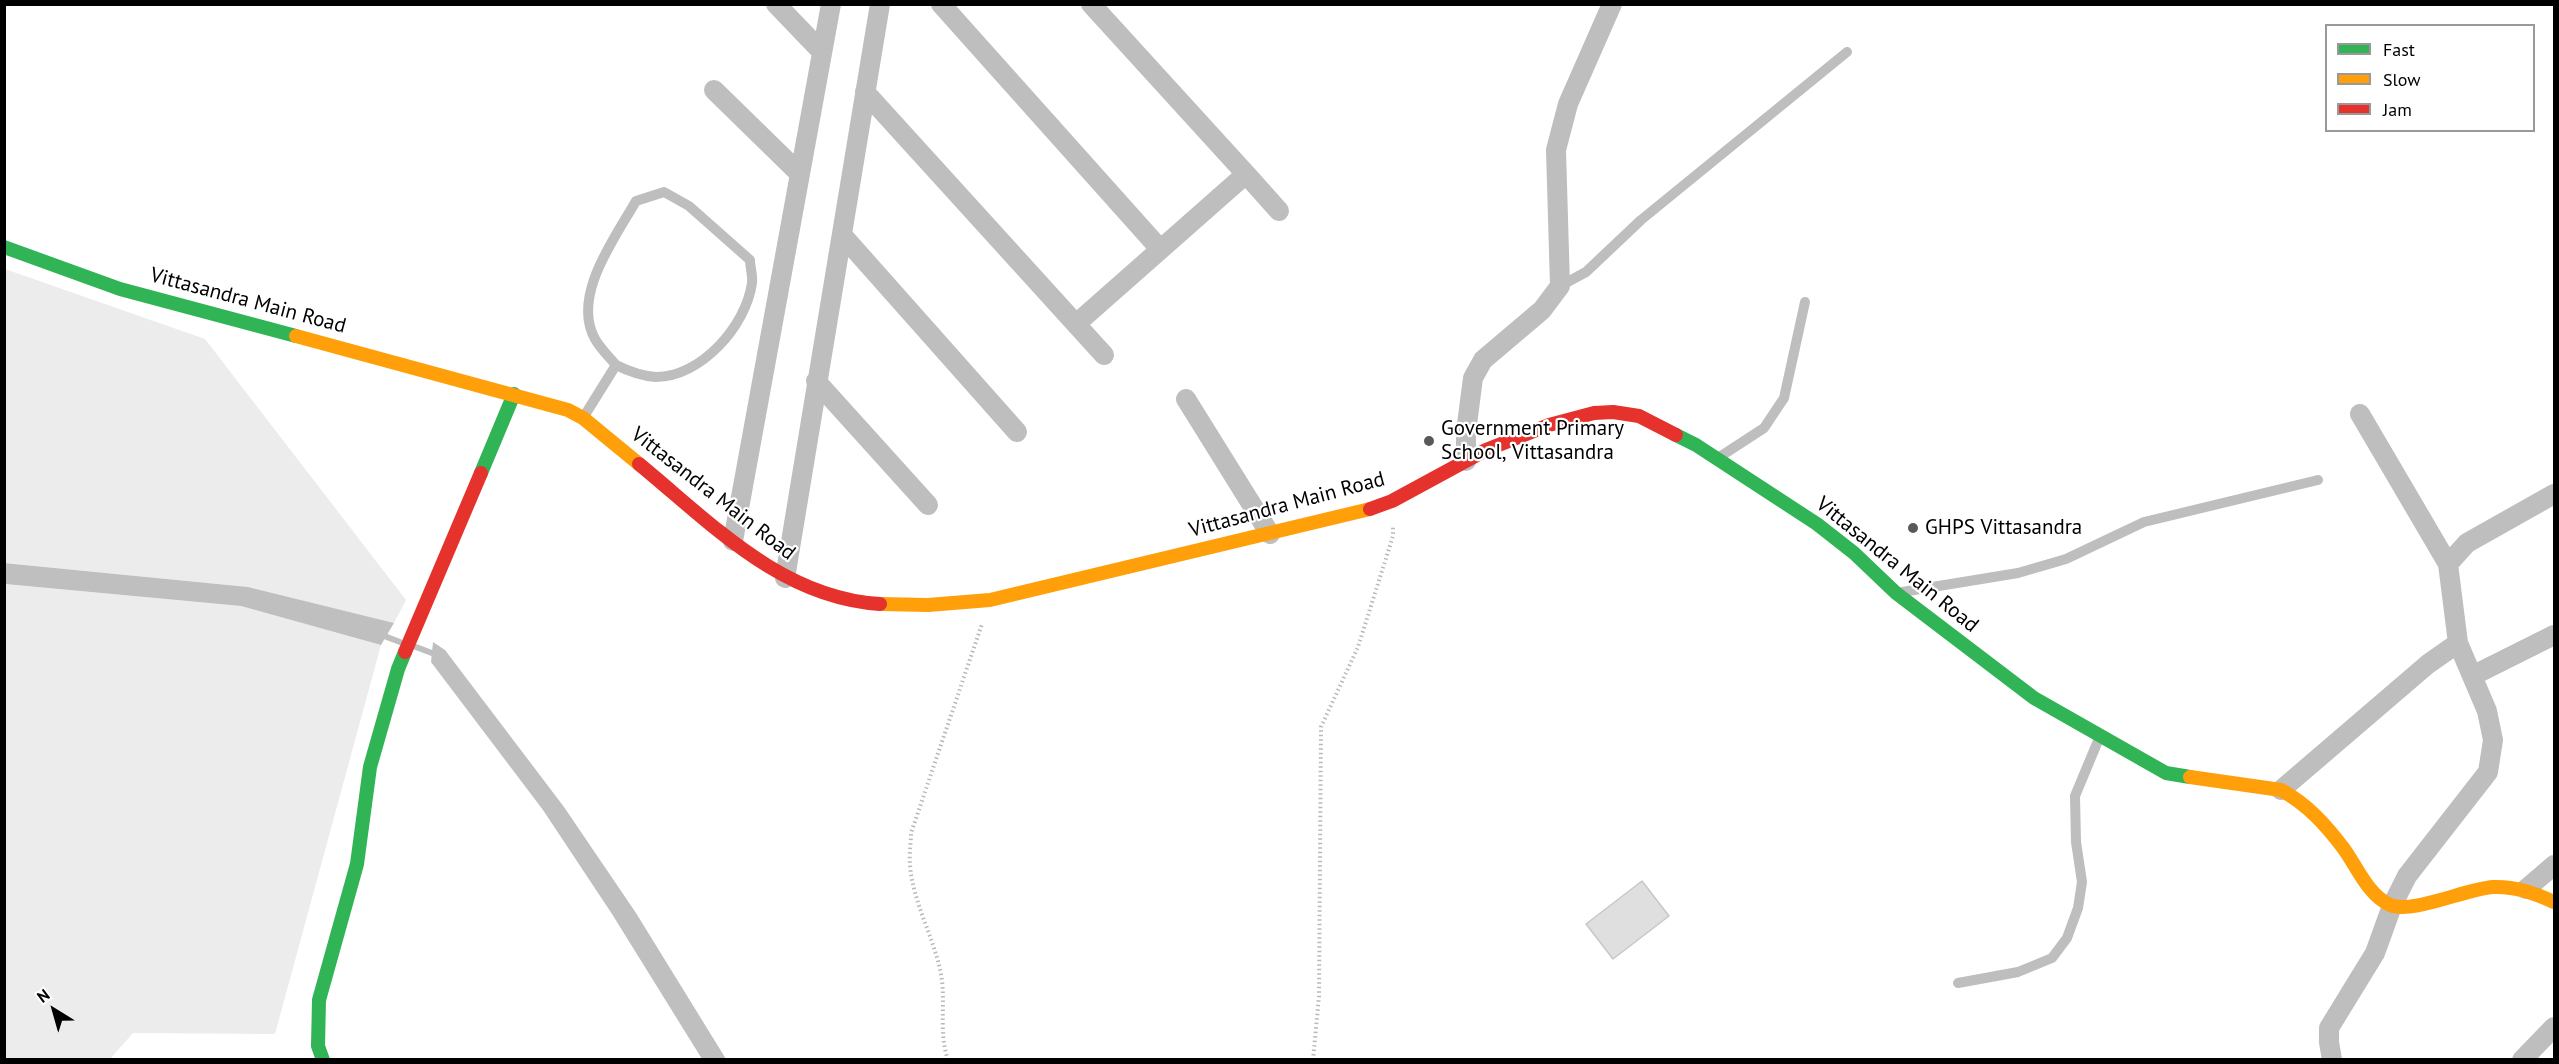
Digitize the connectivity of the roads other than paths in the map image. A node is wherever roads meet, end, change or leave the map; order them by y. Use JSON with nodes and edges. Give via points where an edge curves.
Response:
{"nodes":[{"id":1,"x":776,"y":4,"type":"edge"},
{"id":2,"x":831,"y":4,"type":"edge"},
{"id":3,"x":880,"y":4,"type":"edge"},
{"id":4,"x":941,"y":4,"type":"edge"},
{"id":5,"x":1091,"y":4,"type":"edge"},
{"id":6,"x":1612,"y":4,"type":"edge"},
{"id":7,"x":822,"y":52,"type":"junction"},
{"id":8,"x":1847,"y":52,"type":"dead end"},
{"id":9,"x":714,"y":90,"type":"dead end"},
{"id":10,"x":865,"y":92,"type":"junction"},
{"id":11,"x":800,"y":174,"type":"junction"},
{"id":12,"x":1246,"y":174,"type":"junction"},
{"id":13,"x":1279,"y":211,"type":"dead end"},
{"id":14,"x":843,"y":236,"type":"junction"},
{"id":15,"x":4,"y":247,"type":"edge"},
{"id":16,"x":1160,"y":249,"type":"junction"},
{"id":17,"x":1560,"y":285,"type":"junction"},
{"id":18,"x":1805,"y":302,"type":"dead end"},
{"id":19,"x":1076,"y":324,"type":"junction"},
{"id":20,"x":1104,"y":355,"type":"dead end"},
{"id":21,"x":616,"y":365,"type":"junction"},
{"id":22,"x":816,"y":381,"type":"junction"},
{"id":23,"x":514,"y":394,"type":"junction"},
{"id":24,"x":1186,"y":399,"type":"dead end"},
{"id":25,"x":2360,"y":414,"type":"dead end"},
{"id":26,"x":583,"y":418,"type":"junction"},
{"id":27,"x":1017,"y":432,"type":"dead end"},
{"id":28,"x":1718,"y":459,"type":"junction"},
{"id":29,"x":1466,"y":461,"type":"junction"},
{"id":30,"x":2318,"y":480,"type":"dead end"},
{"id":31,"x":2554,"y":494,"type":"edge"},
{"id":32,"x":928,"y":505,"type":"dead end"},
{"id":33,"x":1270,"y":534,"type":"junction"},
{"id":34,"x":734,"y":541,"type":"junction"},
{"id":35,"x":2448,"y":564,"type":"junction"},
{"id":36,"x":785,"y":578,"type":"junction"},
{"id":37,"x":1896,"y":593,"type":"junction"},
{"id":38,"x":2554,"y":635,"type":"edge"},
{"id":39,"x":2458,"y":643,"type":"junction"},
{"id":40,"x":2472,"y":675,"type":"junction"},
{"id":41,"x":2100,"y":736,"type":"junction"},
{"id":42,"x":2281,"y":790,"type":"junction"},
{"id":43,"x":2554,"y":865,"type":"edge"},
{"id":44,"x":2526,"y":889,"type":"junction"},
{"id":45,"x":2554,"y":902,"type":"edge"},
{"id":46,"x":2392,"y":906,"type":"junction"},
{"id":47,"x":1958,"y":983,"type":"dead end"},
{"id":48,"x":2554,"y":1027,"type":"edge"},
{"id":49,"x":323,"y":1059,"type":"edge"},
{"id":50,"x":2332,"y":1059,"type":"edge"},
{"id":51,"x":2522,"y":1059,"type":"edge"}],
"edges":[{"from":1,"to":7,"type":"street"},
{"from":2,"to":7,"type":"street"},
{"from":3,"to":10,"type":"street"},
{"from":4,"to":16,"type":"street"},
{"from":5,"to":12,"type":"street"},
{"from":6,"to":17,"type":"street","via":[[1568,104],[1556,150]]},
{"from":7,"to":11,"type":"street"},
{"from":8,"to":17,"type":"lane","via":[[1641,220],[1586,272]]},
{"from":9,"to":11,"type":"street"},
{"from":10,"to":14,"type":"street"},
{"from":10,"to":19,"type":"street"},
{"from":11,"to":34,"type":"street"},
{"from":12,"to":13,"type":"street"},
{"from":12,"to":16,"type":"street"},
{"from":14,"to":22,"type":"street"},
{"from":14,"to":27,"type":"street"},
{"from":15,"to":23,"type":"street","name":"Vittasandra Main Road","via":[[120,289]]},
{"from":16,"to":19,"type":"street"},
{"from":17,"to":29,"type":"street","via":[[1542,310],[1483,360],[1473,378]]},
{"from":18,"to":28,"type":"lane","via":[[1784,398],[1764,428]]},
{"from":19,"to":20,"type":"street"},
{"from":21,"to":21,"type":"lane","via":[[594,338],[588,307],[597,269],[636,201],[664,192],[688,206],[750,260],[752,282],[741,314],[721,346],[691,368],[657,377]]},
{"from":21,"to":26,"type":"lane"},
{"from":22,"to":32,"type":"street"},
{"from":22,"to":36,"type":"street"},
{"from":23,"to":26,"type":"street","name":"Vittasandra Main Road","via":[[555,405]]},
{"from":23,"to":49,"type":"street","via":[[398,669],[370,767],[357,864],[319,1000],[318,1046]]},
{"from":24,"to":33,"type":"street"},
{"from":25,"to":35,"type":"street"},
{"from":26,"to":34,"type":"street","name":"Vittasandra Main Road"},
{"from":28,"to":29,"type":"street","name":"Vittasandra Main Road","via":[[1662,426],[1639,416],[1612,412],[1572,417]]},
{"from":28,"to":37,"type":"street","name":"Vittasandra Main Road","via":[[1840,541]]},
{"from":29,"to":33,"type":"street","name":"Vittasandra Main Road","via":[[1392,501]]},
{"from":30,"to":37,"type":"lane","via":[[2144,522],[2066,559],[2018,573]]},
{"from":31,"to":35,"type":"street","via":[[2467,543]]},
{"from":33,"to":36,"type":"street","name":"Vittasandra Main Road","via":[[990,600],[878,605],[828,596]]},
{"from":34,"to":36,"type":"street","name":"Vittasandra Main Road"},
{"from":35,"to":39,"type":"street"},
{"from":37,"to":41,"type":"street","name":"Vittasandra Main Road","via":[[2026,692]]},
{"from":38,"to":40,"type":"street"},
{"from":39,"to":40,"type":"street"},
{"from":39,"to":42,"type":"street"},
{"from":40,"to":46,"type":"street","via":[[2487,711],[2493,740],[2488,772],[2413,868]]},
{"from":41,"to":42,"type":"street","name":"Vittasandra Main Road","via":[[2177,776]]},
{"from":41,"to":47,"type":"lane","via":[[2075,796],[2082,882],[2067,938],[2052,958],[2018,972]]},
{"from":42,"to":46,"type":"street","name":"Vittasandra Main Road","via":[[2317,817],[2370,888]]},
{"from":43,"to":44,"type":"street"},
{"from":44,"to":45,"type":"street"},
{"from":44,"to":46,"type":"street","via":[[2492,886],[2407,907]]},
{"from":46,"to":50,"type":"street","via":[[2375,953],[2330,1028]]},
{"from":48,"to":51,"type":"street"}]}
